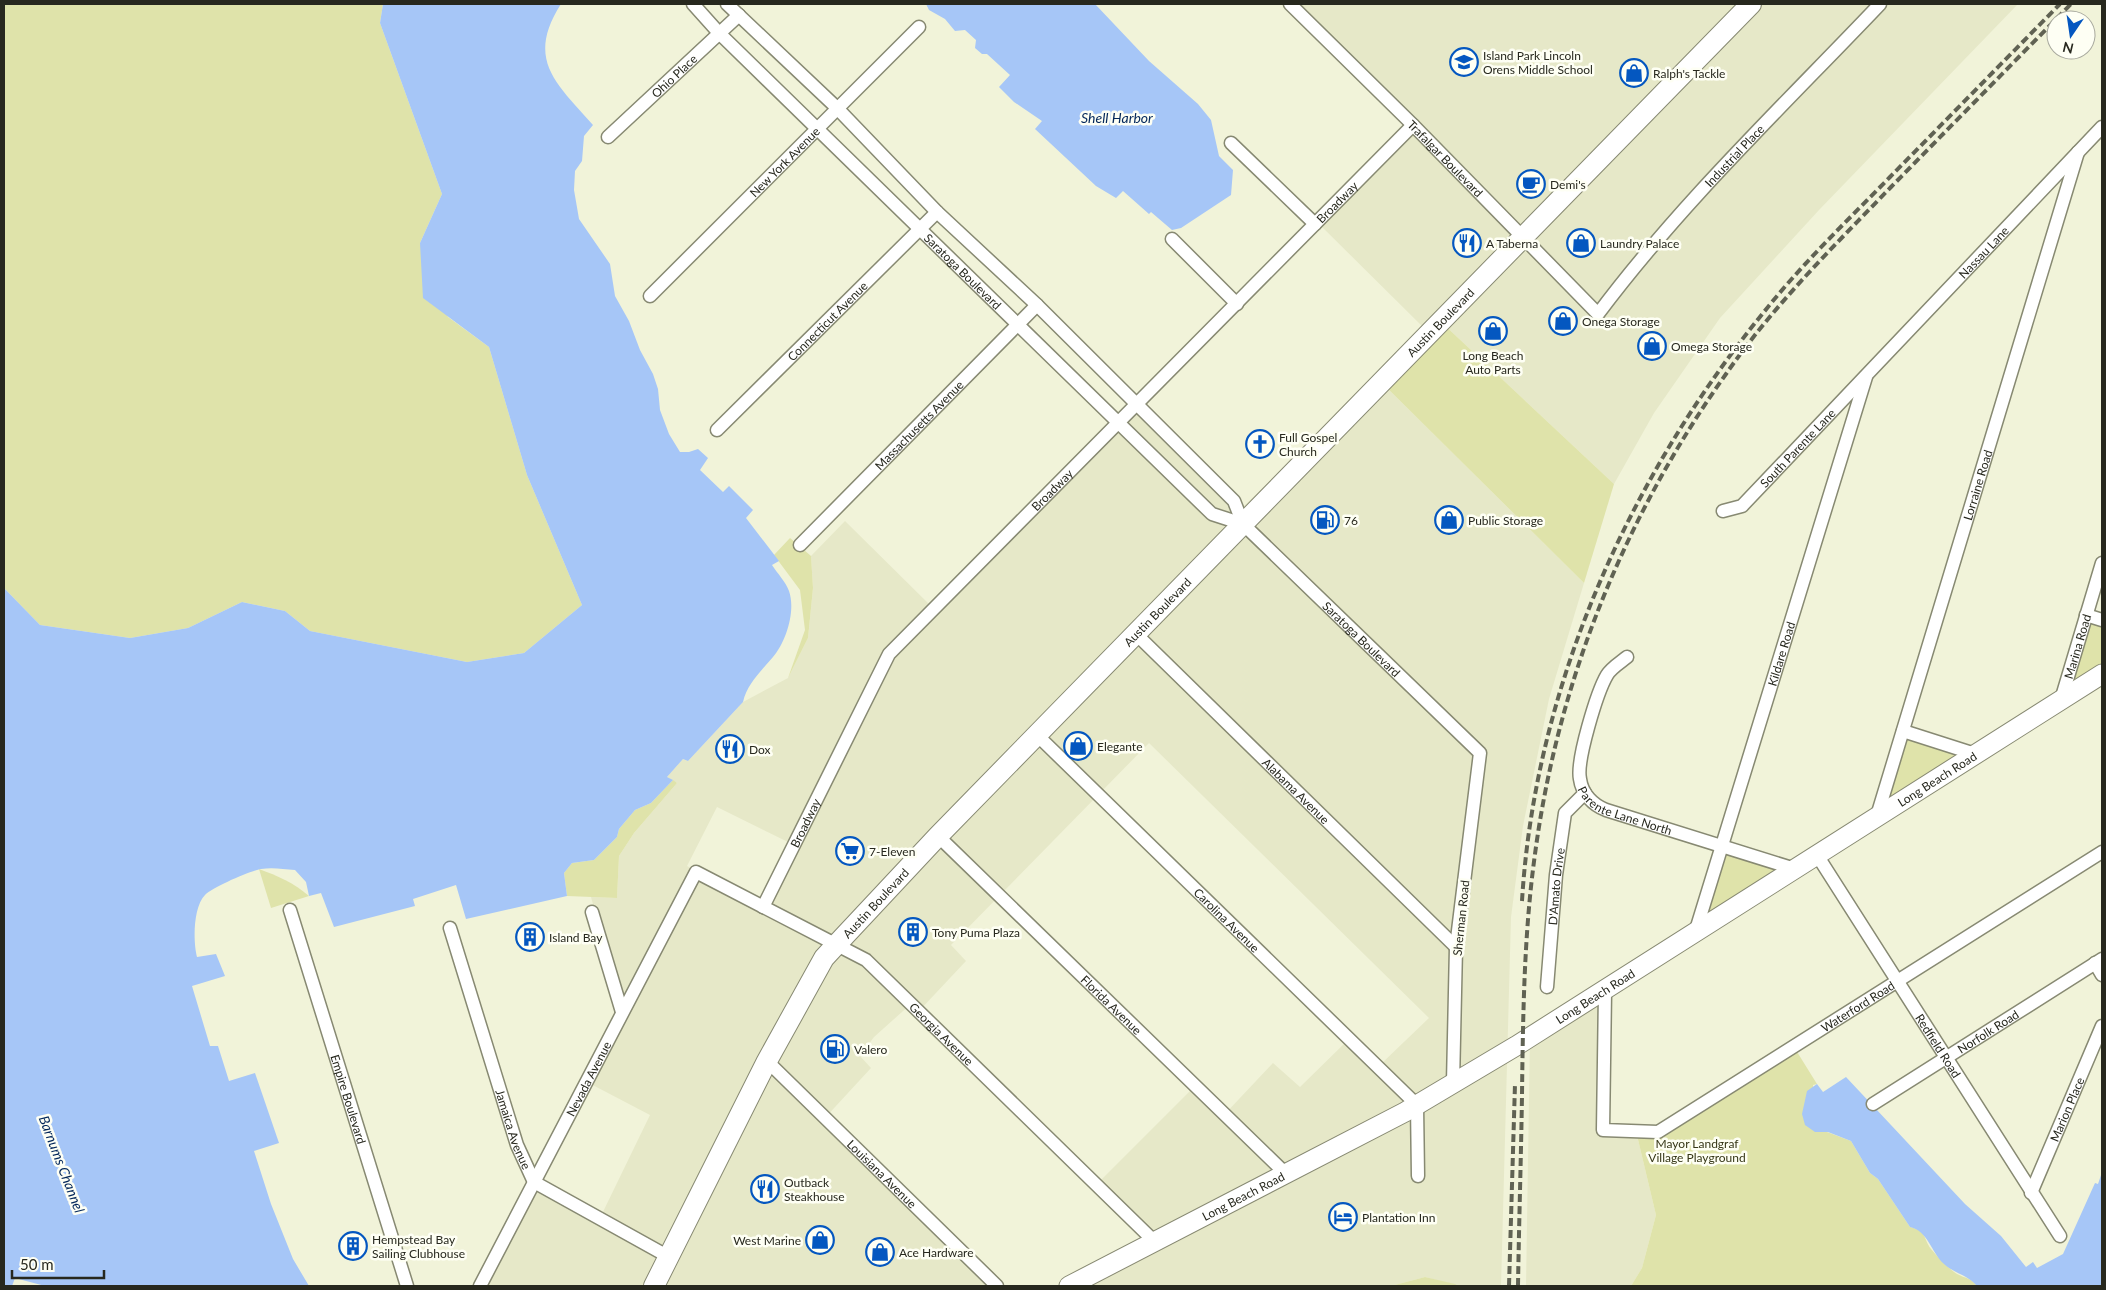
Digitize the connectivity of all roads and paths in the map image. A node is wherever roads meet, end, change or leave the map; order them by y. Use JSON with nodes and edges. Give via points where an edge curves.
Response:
{"nodes":[{"id":1,"x":693,"y":4,"type":"edge"},
{"id":2,"x":727,"y":4,"type":"edge"},
{"id":3,"x":1290,"y":4,"type":"edge"},
{"id":4,"x":1751,"y":4,"type":"edge"},
{"id":5,"x":1880,"y":4,"type":"edge"},
{"id":6,"x":739,"y":15,"type":"junction"},
{"id":7,"x":919,"y":28,"type":"dead end"},
{"id":8,"x":719,"y":33,"type":"junction"},
{"id":9,"x":836,"y":107,"type":"junction"},
{"id":10,"x":1413,"y":124,"type":"junction"},
{"id":11,"x":2102,"y":127,"type":"edge"},
{"id":12,"x":817,"y":128,"type":"junction"},
{"id":13,"x":608,"y":137,"type":"dead end"},
{"id":14,"x":1231,"y":143,"type":"dead end"},
{"id":15,"x":2078,"y":152,"type":"junction"},
{"id":16,"x":937,"y":212,"type":"junction"},
{"id":17,"x":1315,"y":224,"type":"junction"},
{"id":18,"x":919,"y":229,"type":"junction"},
{"id":19,"x":1524,"y":238,"type":"junction"},
{"id":20,"x":1172,"y":239,"type":"dead end"},
{"id":21,"x":650,"y":296,"type":"dead end"},
{"id":22,"x":1237,"y":304,"type":"junction"},
{"id":23,"x":1037,"y":305,"type":"junction"},
{"id":24,"x":1598,"y":314,"type":"joint"},
{"id":25,"x":1018,"y":326,"type":"junction"},
{"id":26,"x":1866,"y":377,"type":"junction"},
{"id":27,"x":1137,"y":404,"type":"junction"},
{"id":28,"x":1118,"y":423,"type":"junction"},
{"id":29,"x":717,"y":430,"type":"dead end"},
{"id":30,"x":1723,"y":511,"type":"dead end"},
{"id":31,"x":1243,"y":524,"type":"junction"},
{"id":32,"x":800,"y":545,"type":"dead end"},
{"id":33,"x":2102,"y":563,"type":"edge"},
{"id":34,"x":2086,"y":615,"type":"junction"},
{"id":35,"x":2102,"y":620,"type":"edge"},
{"id":36,"x":1136,"y":634,"type":"junction"},
{"id":37,"x":1627,"y":657,"type":"dead end"},
{"id":38,"x":2102,"y":674,"type":"edge"},
{"id":39,"x":2061,"y":700,"type":"junction"},
{"id":40,"x":1903,"y":731,"type":"junction"},
{"id":41,"x":1037,"y":735,"type":"junction"},
{"id":42,"x":1480,"y":754,"type":"joint"},
{"id":43,"x":1975,"y":754,"type":"junction"},
{"id":44,"x":1586,"y":793,"type":"junction"},
{"id":45,"x":1877,"y":816,"type":"junction"},
{"id":46,"x":938,"y":836,"type":"junction"},
{"id":47,"x":1722,"y":845,"type":"junction"},
{"id":48,"x":2102,"y":852,"type":"edge"},
{"id":49,"x":1817,"y":855,"type":"junction"},
{"id":50,"x":1796,"y":868,"type":"junction"},
{"id":51,"x":696,"y":872,"type":"joint"},
{"id":52,"x":763,"y":907,"type":"junction"},
{"id":53,"x":290,"y":910,"type":"dead end"},
{"id":54,"x":592,"y":912,"type":"dead end"},
{"id":55,"x":450,"y":928,"type":"dead end"},
{"id":56,"x":1696,"y":930,"type":"junction"},
{"id":57,"x":836,"y":944,"type":"junction"},
{"id":58,"x":1456,"y":947,"type":"junction"},
{"id":59,"x":2099,"y":961,"type":"edge"},
{"id":60,"x":2102,"y":975,"type":"edge"},
{"id":61,"x":1898,"y":981,"type":"junction"},
{"id":62,"x":1547,"y":988,"type":"dead end"},
{"id":63,"x":1605,"y":992,"type":"junction"},
{"id":64,"x":622,"y":1012,"type":"junction"},
{"id":65,"x":2102,"y":1026,"type":"edge"},
{"id":66,"x":1946,"y":1058,"type":"junction"},
{"id":67,"x":767,"y":1061,"type":"junction"},
{"id":68,"x":1453,"y":1083,"type":"junction"},
{"id":69,"x":1873,"y":1104,"type":"dead end"},
{"id":70,"x":1417,"y":1105,"type":"junction"},
{"id":71,"x":1286,"y":1174,"type":"junction"},
{"id":72,"x":1418,"y":1176,"type":"dead end"},
{"id":73,"x":534,"y":1182,"type":"junction"},
{"id":74,"x":2031,"y":1193,"type":"junction"},
{"id":75,"x":2060,"y":1236,"type":"dead end"},
{"id":76,"x":1155,"y":1242,"type":"junction"},
{"id":77,"x":669,"y":1258,"type":"junction"},
{"id":78,"x":407,"y":1286,"type":"edge"},
{"id":79,"x":480,"y":1286,"type":"edge"},
{"id":80,"x":654,"y":1286,"type":"edge"},
{"id":81,"x":997,"y":1286,"type":"edge"},
{"id":82,"x":1069,"y":1286,"type":"edge"}],
"edges":[{"from":1,"to":8,"type":"street","name":"Saratoga Boulevard"},
{"from":2,"to":6,"type":"street","name":"Saratoga Boulevard"},
{"from":3,"to":10,"type":"street","name":"Trafalgar Boulevard"},
{"from":4,"to":19,"type":"main road","name":"Austin Boulevard"},
{"from":5,"to":24,"type":"street","name":"Industrial Place","via":[[1677,218],[1635,265]]},
{"from":6,"to":8,"type":"street","name":"Ohio Place"},
{"from":6,"to":9,"type":"street","name":"Saratoga Boulevard"},
{"from":7,"to":9,"type":"street","name":"New York Avenue"},
{"from":8,"to":12,"type":"street","name":"Saratoga Boulevard"},
{"from":8,"to":13,"type":"street","name":"Ohio Place"},
{"from":9,"to":12,"type":"street","name":"New York Avenue"},
{"from":9,"to":16,"type":"street","name":"Saratoga Boulevard"},
{"from":10,"to":17,"type":"street","name":"Broadway"},
{"from":10,"to":19,"type":"street","name":"Trafalgar Boulevard"},
{"from":11,"to":15,"type":"street","name":"Nassau Lane"},
{"from":12,"to":18,"type":"street","name":"Saratoga Boulevard"},
{"from":12,"to":21,"type":"street","name":"New York Avenue"},
{"from":14,"to":17,"type":"street"},
{"from":15,"to":26,"type":"street","name":"Nassau Lane"},
{"from":15,"to":40,"type":"street","name":"Lorraine Road"},
{"from":16,"to":18,"type":"street","name":"Connecticut Avenue"},
{"from":16,"to":23,"type":"street","name":"Saratoga Boulevard"},
{"from":17,"to":22,"type":"street","name":"Broadway"},
{"from":18,"to":25,"type":"street","name":"Saratoga Boulevard"},
{"from":18,"to":29,"type":"street","name":"Connecticut Avenue"},
{"from":19,"to":24,"type":"street","name":"Trafalgar Boulevard"},
{"from":19,"to":31,"type":"main road","name":"Austin Boulevard"},
{"from":20,"to":22,"type":"street"},
{"from":22,"to":27,"type":"street","name":"Broadway"},
{"from":23,"to":25,"type":"street","name":"Massachusetts Avenue"},
{"from":23,"to":27,"type":"street","name":"Saratoga Boulevard"},
{"from":25,"to":28,"type":"street","name":"Saratoga Boulevard"},
{"from":25,"to":32,"type":"street","name":"Massachusetts Avenue"},
{"from":26,"to":30,"type":"street","name":"South Parente Lane","via":[[1742,506]]},
{"from":26,"to":47,"type":"street","name":"Kildare Road"},
{"from":27,"to":28,"type":"street","name":"Broadway"},
{"from":27,"to":31,"type":"street","name":"Saratoga Boulevard","via":[[1234,500]]},
{"from":28,"to":31,"type":"street","name":"Saratoga Boulevard","via":[[1212,514]]},
{"from":28,"to":52,"type":"street","name":"Broadway","via":[[889,654]]},
{"from":31,"to":36,"type":"main road","name":"Austin Boulevard"},
{"from":31,"to":42,"type":"street","name":"Saratoga Boulevard"},
{"from":33,"to":34,"type":"street","name":"Marina Road"},
{"from":34,"to":35,"type":"street"},
{"from":34,"to":39,"type":"street","name":"Marina Road"},
{"from":36,"to":41,"type":"main road","name":"Austin Boulevard"},
{"from":36,"to":58,"type":"street","name":"Alabama Avenue"},
{"from":37,"to":44,"type":"street","name":"Parente Lane North","via":[[1608,674],[1594,707],[1579,768]]},
{"from":38,"to":39,"type":"main road","name":"Long Beach Road"},
{"from":39,"to":43,"type":"main road","name":"Long Beach Road"},
{"from":40,"to":43,"type":"street"},
{"from":40,"to":45,"type":"street","name":"Lorraine Road"},
{"from":41,"to":46,"type":"main road","name":"Austin Boulevard"},
{"from":41,"to":70,"type":"street","name":"Carolina Avenue"},
{"from":42,"to":58,"type":"street","name":"Sherman Road"},
{"from":43,"to":45,"type":"main road","name":"Long Beach Road"},
{"from":44,"to":47,"type":"street","name":"Parente Lane North","via":[[1597,806],[1606,810]]},
{"from":44,"to":62,"type":"street","name":"D'Amato Drive","via":[[1565,813],[1556,874]]},
{"from":45,"to":49,"type":"main road","name":"Long Beach Road"},
{"from":46,"to":57,"type":"main road","name":"Austin Boulevard"},
{"from":46,"to":71,"type":"street","name":"Florida Avenue"},
{"from":47,"to":50,"type":"street","name":"Parente Lane North"},
{"from":47,"to":56,"type":"street","name":"Kildare Road"},
{"from":48,"to":61,"type":"street","name":"Waterford Road"},
{"from":49,"to":50,"type":"main road","name":"Long Beach Road"},
{"from":49,"to":61,"type":"street","name":"Redfield Road"},
{"from":50,"to":56,"type":"main road","name":"Long Beach Road"},
{"from":51,"to":52,"type":"street","name":"Georgia Avenue"},
{"from":51,"to":64,"type":"street","name":"Nevada Avenue"},
{"from":52,"to":57,"type":"street","name":"Georgia Avenue"},
{"from":53,"to":78,"type":"street","name":"Empire Boulevard"},
{"from":54,"to":64,"type":"street"},
{"from":55,"to":73,"type":"street","name":"Jamaica Avenue","via":[[517,1145]]},
{"from":56,"to":63,"type":"main road","name":"Long Beach Road"},
{"from":57,"to":67,"type":"main road","name":"Austin Boulevard","via":[[824,958]]},
{"from":57,"to":76,"type":"street","name":"Georgia Avenue","via":[[866,960]]},
{"from":58,"to":68,"type":"street","name":"Sherman Road"},
{"from":59,"to":60,"type":"street"},
{"from":59,"to":66,"type":"street","name":"Norfolk Road"},
{"from":61,"to":63,"type":"street","name":"Waterford Road","via":[[1658,1132],[1603,1130]]},
{"from":61,"to":66,"type":"street","name":"Redfield Road"},
{"from":63,"to":68,"type":"main road","name":"Long Beach Road"},
{"from":64,"to":73,"type":"street","name":"Nevada Avenue"},
{"from":65,"to":74,"type":"street","name":"Marion Place"},
{"from":66,"to":69,"type":"street","name":"Norfolk Road"},
{"from":66,"to":74,"type":"street","name":"Redfield Road"},
{"from":67,"to":77,"type":"main road","name":"Austin Boulevard"},
{"from":67,"to":81,"type":"street","name":"Louisiana Avenue"},
{"from":68,"to":70,"type":"main road","name":"Long Beach Road"},
{"from":70,"to":71,"type":"main road","name":"Long Beach Road"},
{"from":70,"to":72,"type":"street"},
{"from":71,"to":76,"type":"main road","name":"Long Beach Road"},
{"from":73,"to":77,"type":"street","name":"Jamaica Avenue"},
{"from":73,"to":79,"type":"street","name":"Nevada Avenue"},
{"from":74,"to":75,"type":"street","name":"Redfield Road"},
{"from":76,"to":82,"type":"main road","name":"Long Beach Road"},
{"from":77,"to":80,"type":"main road","name":"Austin Boulevard"}]}
